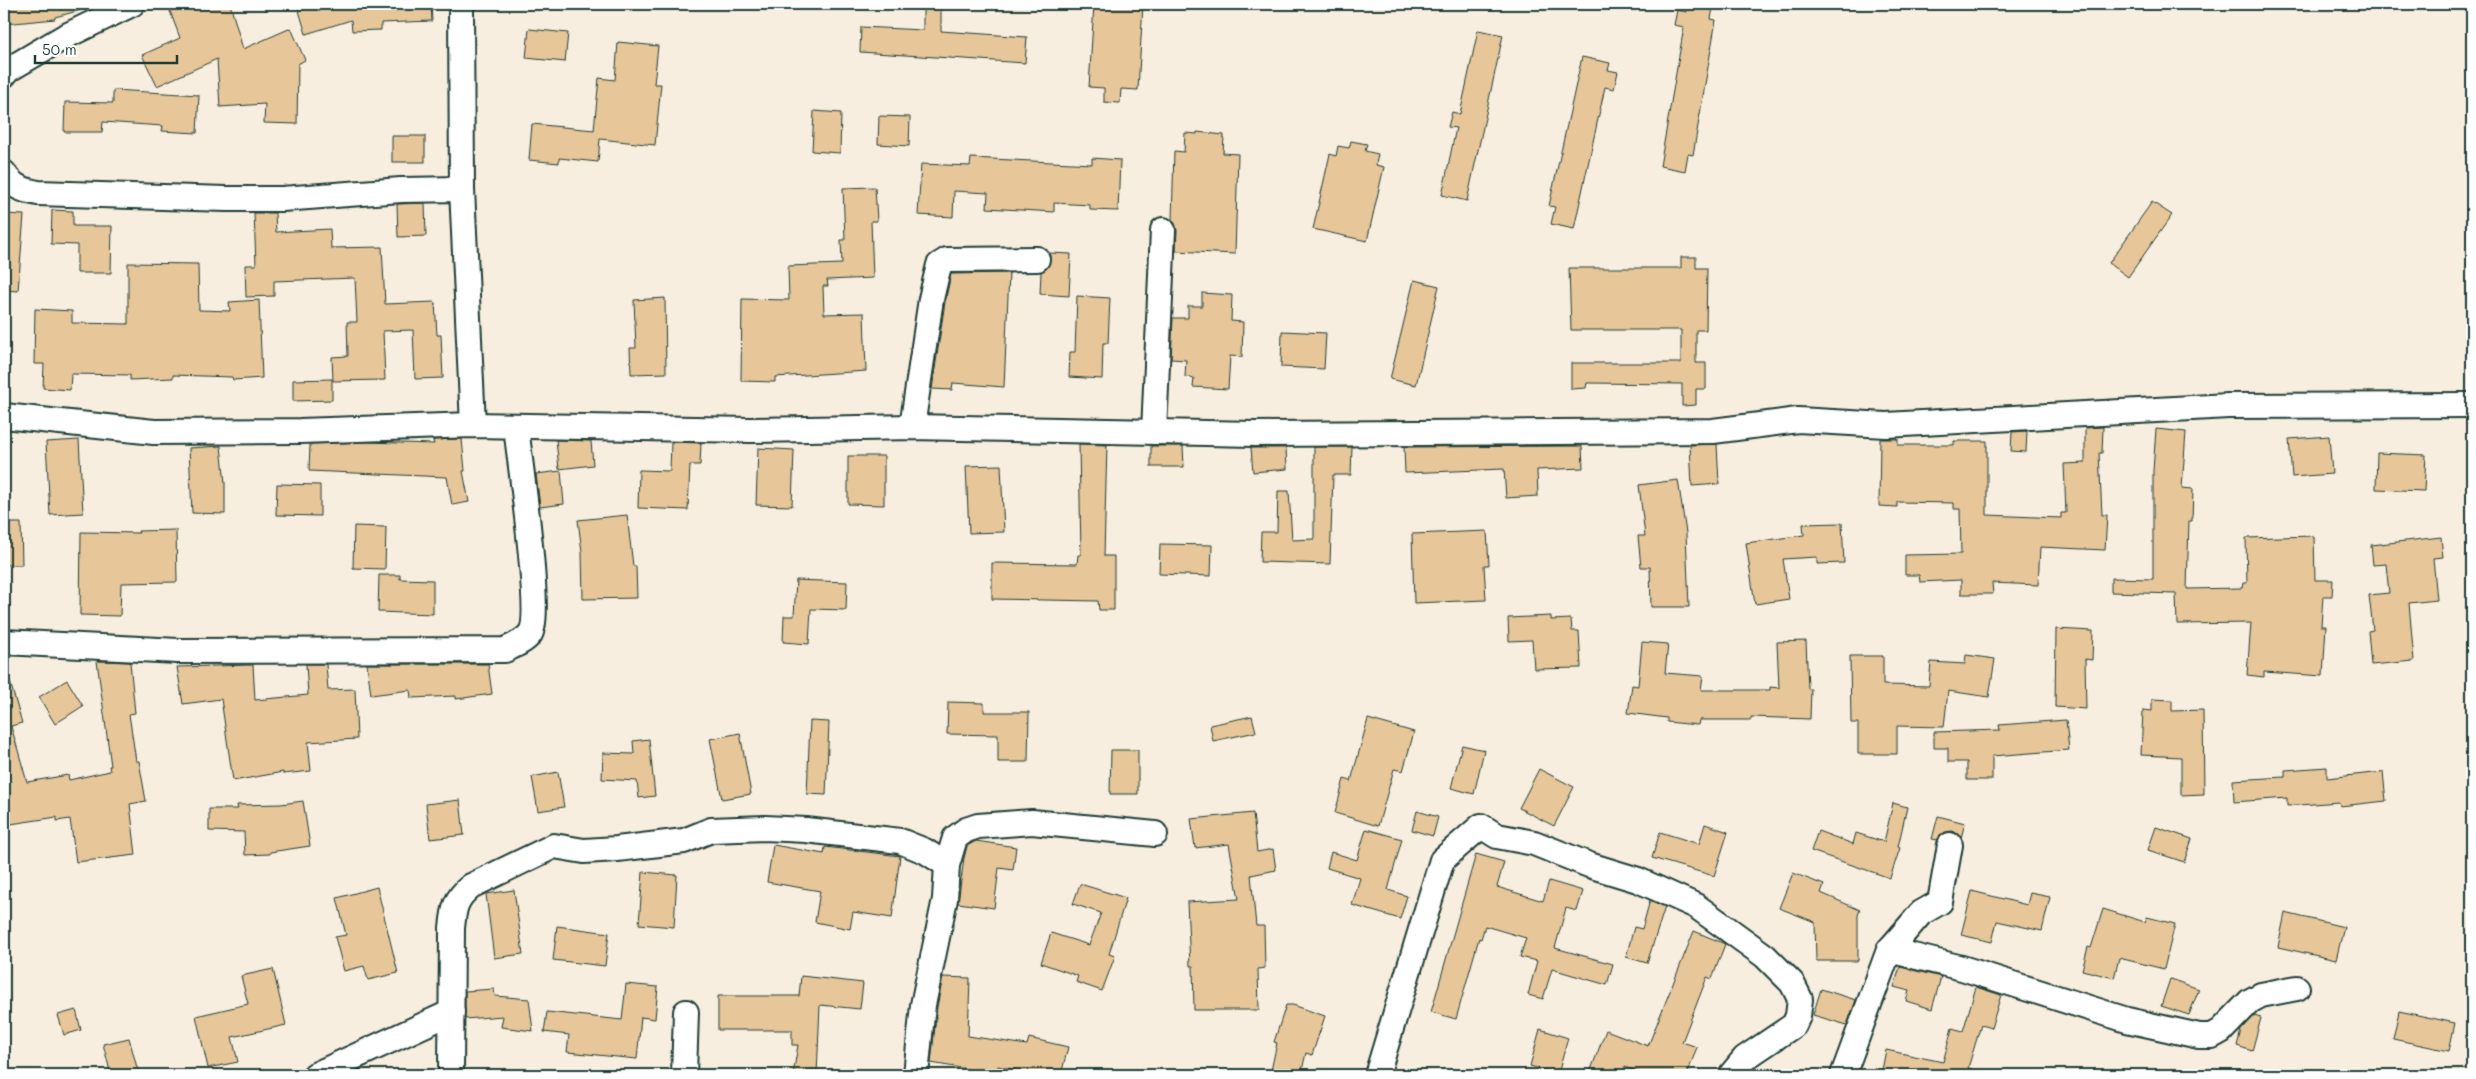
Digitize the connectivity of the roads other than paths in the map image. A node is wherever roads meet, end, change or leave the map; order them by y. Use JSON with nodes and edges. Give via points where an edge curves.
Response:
{"nodes":[{"id":1,"x":132,"y":4,"type":"edge"},
{"id":2,"x":461,"y":4,"type":"edge"},
{"id":3,"x":4,"y":75,"type":"edge"},
{"id":4,"x":4,"y":173,"type":"edge"},
{"id":5,"x":462,"y":189,"type":"junction"},
{"id":6,"x":1163,"y":230,"type":"dead end"},
{"id":7,"x":1037,"y":258,"type":"dead end"},
{"id":8,"x":2472,"y":405,"type":"edge"},
{"id":9,"x":4,"y":416,"type":"edge"},
{"id":10,"x":473,"y":425,"type":"junction"},
{"id":11,"x":516,"y":426,"type":"junction"},
{"id":12,"x":912,"y":427,"type":"junction"},
{"id":13,"x":1154,"y":432,"type":"junction"},
{"id":14,"x":4,"y":642,"type":"edge"},
{"id":15,"x":1155,"y":834,"type":"dead end"},
{"id":16,"x":1950,"y":844,"type":"dead end"},
{"id":17,"x":947,"y":865,"type":"junction"},
{"id":18,"x":1889,"y":950,"type":"junction"},
{"id":19,"x":2297,"y":988,"type":"dead end"},
{"id":20,"x":452,"y":1012,"type":"junction"},
{"id":21,"x":686,"y":1012,"type":"dead end"},
{"id":22,"x":315,"y":1075,"type":"edge"},
{"id":23,"x":451,"y":1075,"type":"edge"},
{"id":24,"x":684,"y":1075,"type":"edge"},
{"id":25,"x":916,"y":1075,"type":"edge"},
{"id":26,"x":1377,"y":1075,"type":"edge"},
{"id":27,"x":1731,"y":1075,"type":"edge"},
{"id":28,"x":1843,"y":1075,"type":"edge"}],
"edges":[{"from":1,"to":3,"type":"street","via":[[64,38]]},
{"from":2,"to":5,"type":"street"},
{"from":4,"to":5,"type":"street","via":[[11,184],[23,191],[180,199],[282,199]]},
{"from":5,"to":10,"type":"street"},
{"from":6,"to":13,"type":"street"},
{"from":7,"to":12,"type":"street","via":[[947,260],[938,265]]},
{"from":8,"to":13,"type":"street","via":[[2228,406],[1886,425],[1798,420],[1713,431]]},
{"from":9,"to":10,"type":"street","via":[[154,432],[300,432]]},
{"from":10,"to":11,"type":"street"},
{"from":11,"to":12,"type":"street","via":[[750,430]]},
{"from":11,"to":14,"type":"street","via":[[535,621],[531,634],[505,650],[178,652]]},
{"from":12,"to":13,"type":"street"},
{"from":15,"to":17,"type":"street","via":[[1032,822],[978,826],[955,838]]},
{"from":16,"to":18,"type":"street","via":[[1940,902],[1920,913]]},
{"from":17,"to":20,"type":"street","via":[[900,841],[765,828],[711,830],[684,841],[584,852],[554,846],[471,886],[460,895],[454,909],[452,928]]},
{"from":17,"to":25,"type":"street","via":[[945,899],[923,1005]]},
{"from":18,"to":19,"type":"street","via":[[1962,968],[2127,1020],[2200,1036],[2212,1036],[2221,1031],[2261,995]]},
{"from":18,"to":28,"type":"street"},
{"from":20,"to":22,"type":"street"},
{"from":20,"to":23,"type":"street"},
{"from":21,"to":24,"type":"street"},
{"from":26,"to":27,"type":"street","via":[[1442,860],[1481,826],[1497,836],[1534,843],[1638,880],[1696,906],[1765,956],[1792,983],[1800,999],[1798,1016],[1794,1025],[1744,1058]]}]}
